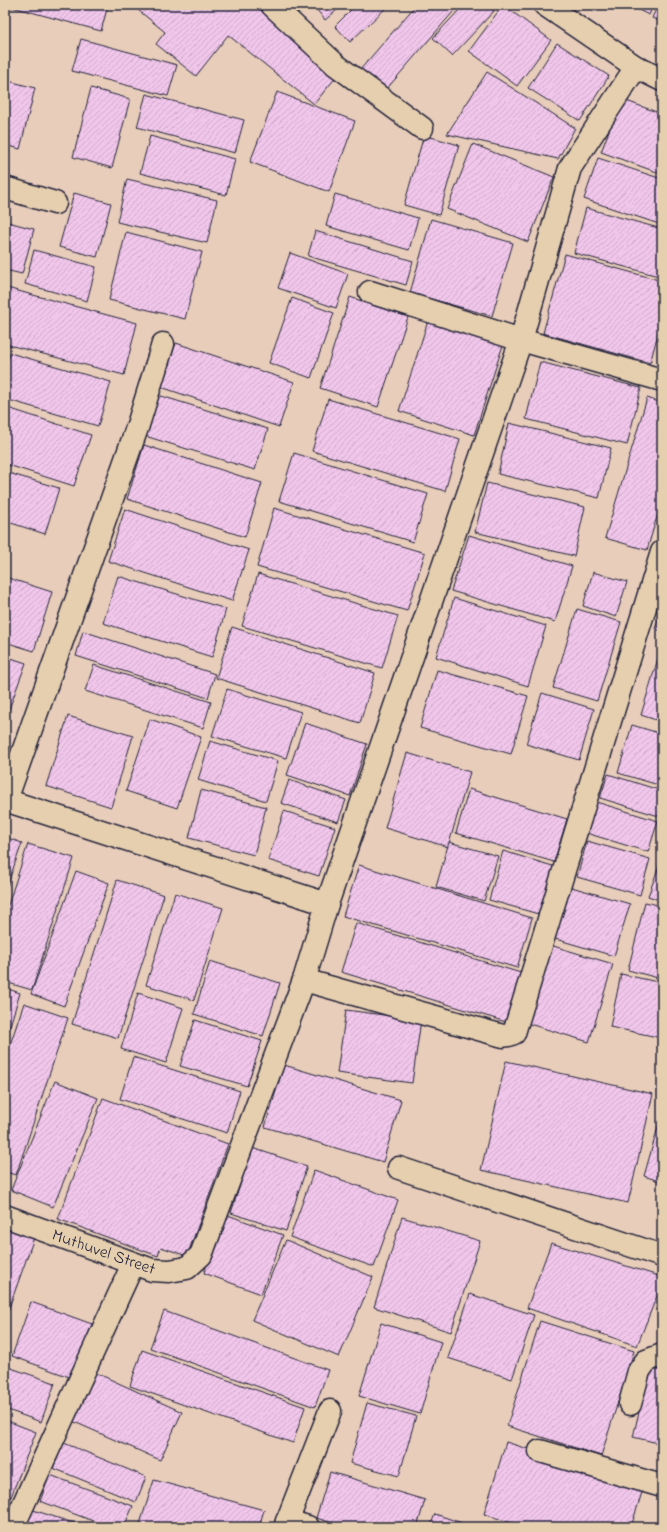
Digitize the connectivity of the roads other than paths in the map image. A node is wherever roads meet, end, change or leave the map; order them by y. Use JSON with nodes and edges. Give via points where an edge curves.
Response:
{"nodes":[{"id":1,"x":272,"y":5,"type":"edge"},
{"id":2,"x":545,"y":5,"type":"edge"},
{"id":3,"x":636,"y":67,"type":"junction"},
{"id":4,"x":662,"y":80,"type":"edge"},
{"id":5,"x":422,"y":128,"type":"dead end"},
{"id":6,"x":5,"y":188,"type":"edge"},
{"id":7,"x":55,"y":203,"type":"dead end"},
{"id":8,"x":370,"y":292,"type":"dead end"},
{"id":9,"x":521,"y":340,"type":"junction"},
{"id":10,"x":163,"y":344,"type":"dead end"},
{"id":11,"x":662,"y":380,"type":"edge"},
{"id":12,"x":662,"y":552,"type":"edge"},
{"id":13,"x":6,"y":800,"type":"edge"},
{"id":14,"x":328,"y":904,"type":"junction"},
{"id":15,"x":304,"y":980,"type":"junction"},
{"id":16,"x":399,"y":1168,"type":"dead end"},
{"id":17,"x":5,"y":1216,"type":"edge"},
{"id":18,"x":662,"y":1256,"type":"edge"},
{"id":19,"x":133,"y":1264,"type":"junction"},
{"id":20,"x":662,"y":1355,"type":"edge"},
{"id":21,"x":630,"y":1404,"type":"dead end"},
{"id":22,"x":330,"y":1411,"type":"dead end"},
{"id":23,"x":540,"y":1451,"type":"dead end"},
{"id":24,"x":662,"y":1486,"type":"edge"},
{"id":25,"x":294,"y":1525,"type":"edge"},
{"id":26,"x":13,"y":1527,"type":"edge"}],
"edges":[{"from":1,"to":5,"type":"street","via":[[336,65]]},
{"from":2,"to":3,"type":"street"},
{"from":3,"to":4,"type":"street"},
{"from":3,"to":9,"type":"street","via":[[570,168]]},
{"from":6,"to":7,"type":"street"},
{"from":8,"to":9,"type":"street"},
{"from":9,"to":11,"type":"street"},
{"from":9,"to":14,"type":"street"},
{"from":10,"to":13,"type":"street","via":[[138,426]]},
{"from":12,"to":15,"type":"street","via":[[514,1033],[503,1036]]},
{"from":13,"to":14,"type":"street"},
{"from":14,"to":15,"type":"street"},
{"from":15,"to":19,"type":"street","name":"Muthuvel Street","via":[[201,1255],[187,1268],[169,1271],[152,1270]]},
{"from":16,"to":18,"type":"street"},
{"from":17,"to":19,"type":"street","name":"Muthuvel Street"},
{"from":19,"to":26,"type":"street"},
{"from":20,"to":21,"type":"street","via":[[646,1361],[639,1371]]},
{"from":22,"to":25,"type":"street"},
{"from":23,"to":24,"type":"street"}]}
